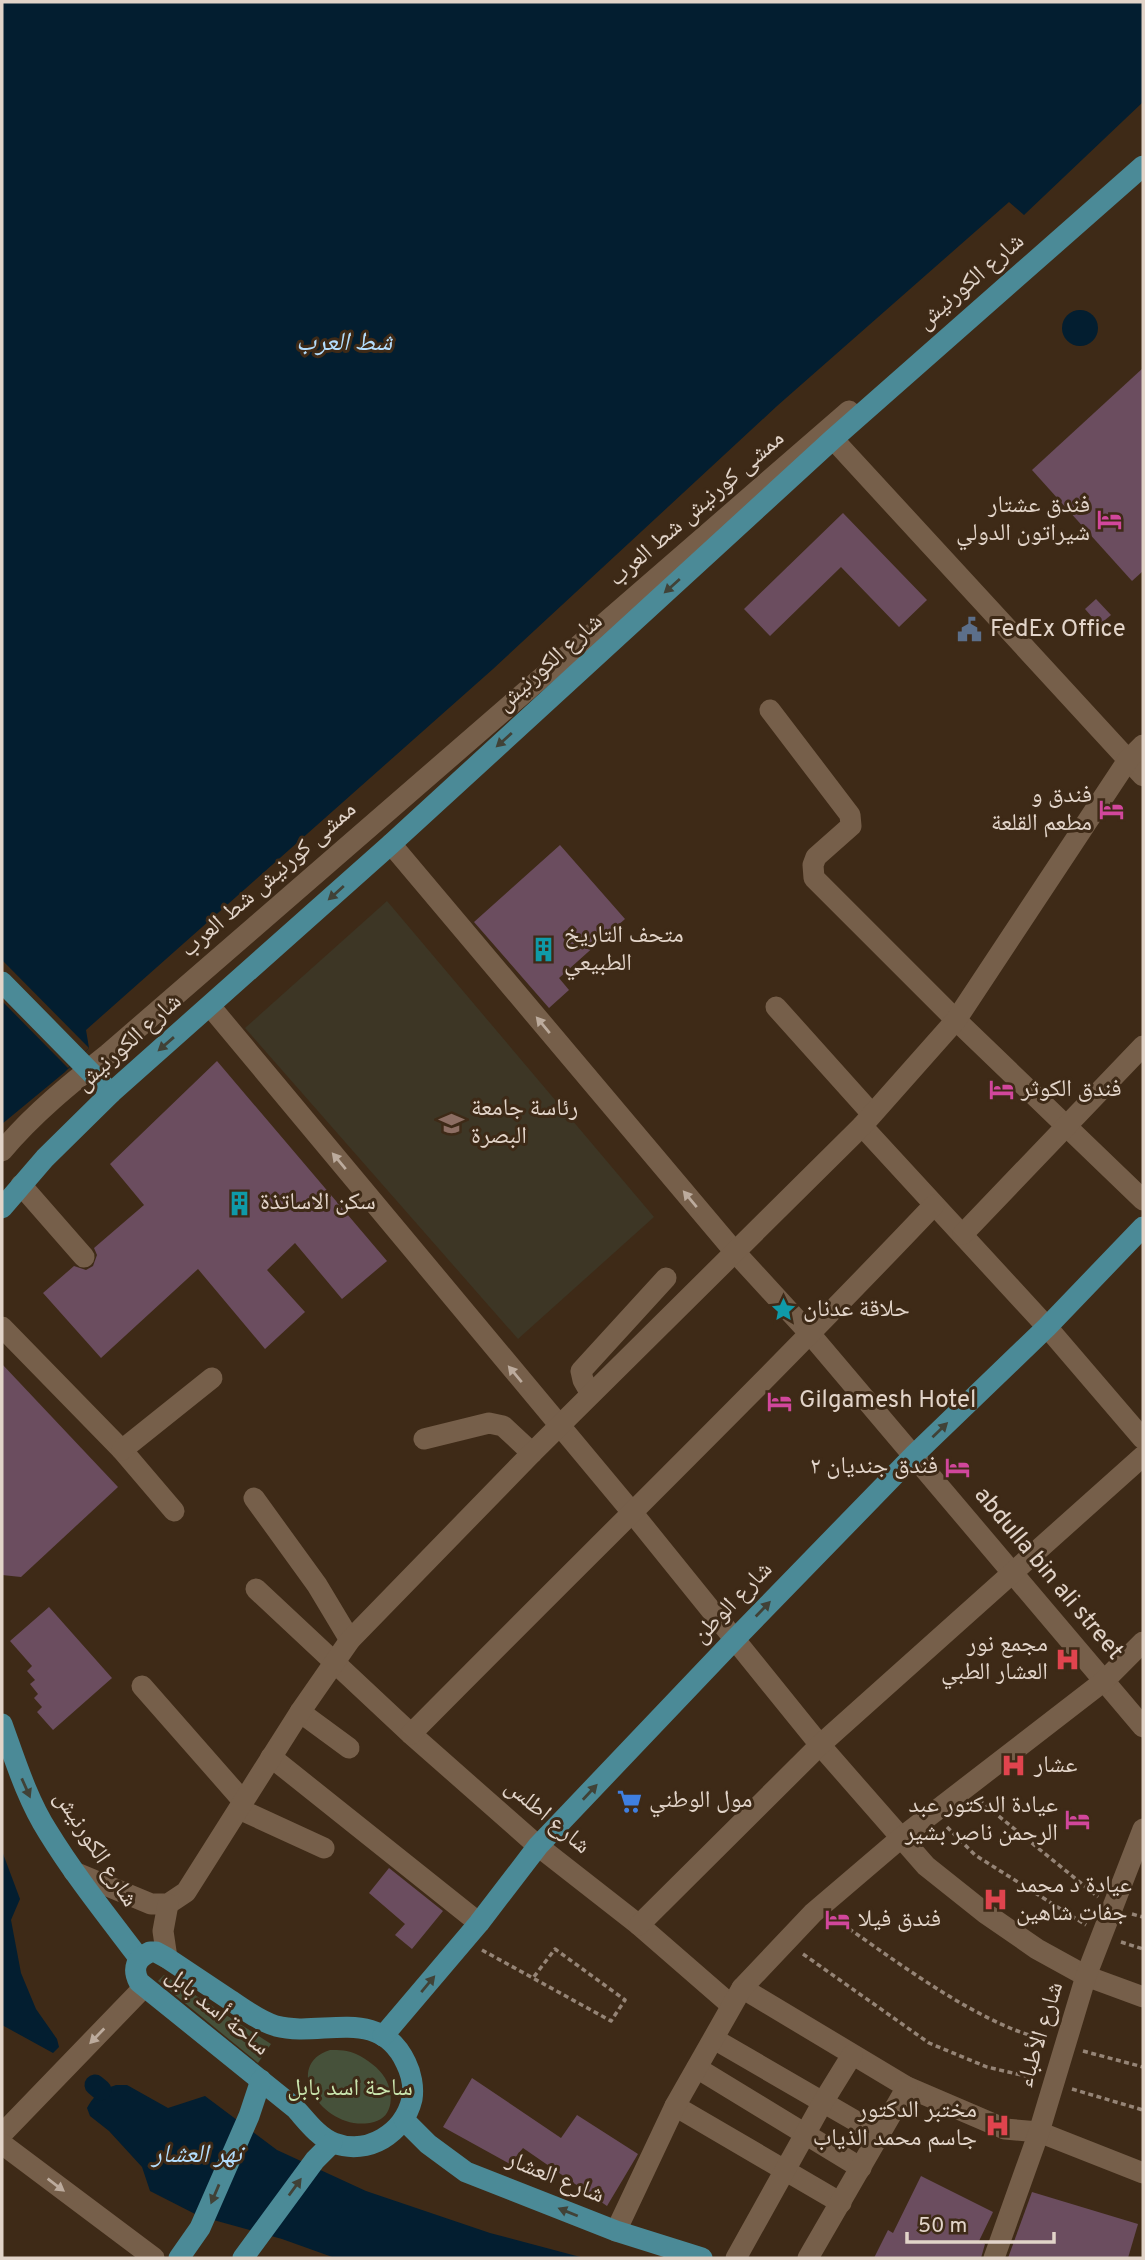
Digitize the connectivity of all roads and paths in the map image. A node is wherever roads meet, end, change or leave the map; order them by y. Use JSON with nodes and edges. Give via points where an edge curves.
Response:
{"nodes":[{"id":1,"x":1143,"y":156,"type":"edge"},
{"id":2,"x":1143,"y":166,"type":"edge"},
{"id":3,"x":833,"y":439,"type":"junction"},
{"id":4,"x":770,"y":710,"type":"dead end"},
{"id":5,"x":1136,"y":752,"type":"edge"},
{"id":6,"x":1143,"y":776,"type":"edge"},
{"id":7,"x":391,"y":844,"type":"junction"},
{"id":8,"x":2,"y":982,"type":"edge"},
{"id":9,"x":210,"y":1006,"type":"junction"},
{"id":10,"x":776,"y":1007,"type":"dead end"},
{"id":11,"x":956,"y":1020,"type":"junction"},
{"id":12,"x":1143,"y":1046,"type":"edge"},
{"id":13,"x":111,"y":1093,"type":"junction"},
{"id":14,"x":867,"y":1120,"type":"junction"},
{"id":15,"x":1066,"y":1125,"type":"junction"},
{"id":16,"x":2,"y":1151,"type":"edge"},
{"id":17,"x":21,"y":1185,"type":"junction"},
{"id":18,"x":1143,"y":1200,"type":"edge"},
{"id":19,"x":934,"y":1205,"type":"junction"},
{"id":20,"x":2,"y":1208,"type":"edge"},
{"id":21,"x":1143,"y":1227,"type":"edge"},
{"id":22,"x":963,"y":1234,"type":"junction"},
{"id":23,"x":734,"y":1251,"type":"junction"},
{"id":24,"x":84,"y":1257,"type":"dead end"},
{"id":25,"x":666,"y":1278,"type":"dead end"},
{"id":26,"x":2,"y":1327,"type":"edge"},
{"id":27,"x":1047,"y":1327,"type":"junction"},
{"id":28,"x":811,"y":1335,"type":"junction"},
{"id":29,"x":212,"y":1378,"type":"dead end"},
{"id":30,"x":591,"y":1394,"type":"junction"},
{"id":31,"x":559,"y":1426,"type":"junction"},
{"id":32,"x":424,"y":1439,"type":"dead end"},
{"id":33,"x":1143,"y":1439,"type":"edge"},
{"id":34,"x":122,"y":1450,"type":"junction"},
{"id":35,"x":532,"y":1453,"type":"junction"},
{"id":36,"x":914,"y":1455,"type":"junction"},
{"id":37,"x":1143,"y":1455,"type":"edge"},
{"id":38,"x":254,"y":1498,"type":"dead end"},
{"id":39,"x":174,"y":1511,"type":"dead end"},
{"id":40,"x":631,"y":1511,"type":"junction"},
{"id":41,"x":1012,"y":1572,"type":"junction"},
{"id":42,"x":256,"y":1589,"type":"dead end"},
{"id":43,"x":735,"y":1639,"type":"junction"},
{"id":44,"x":350,"y":1640,"type":"junction"},
{"id":45,"x":1143,"y":1642,"type":"edge"},
{"id":46,"x":334,"y":1662,"type":"junction"},
{"id":47,"x":1104,"y":1681,"type":"junction"},
{"id":48,"x":142,"y":1686,"type":"dead end"},
{"id":49,"x":300,"y":1712,"type":"junction"},
{"id":50,"x":2,"y":1724,"type":"edge"},
{"id":51,"x":1143,"y":1727,"type":"edge"},
{"id":52,"x":411,"y":1734,"type":"junction"},
{"id":53,"x":820,"y":1745,"type":"junction"},
{"id":54,"x":349,"y":1748,"type":"dead end"},
{"id":55,"x":271,"y":1758,"type":"junction"},
{"id":56,"x":965,"y":1789,"type":"junction"},
{"id":57,"x":241,"y":1805,"type":"junction"},
{"id":58,"x":935,"y":1812,"type":"junction"},
{"id":59,"x":1143,"y":1829,"type":"edge"},
{"id":60,"x":902,"y":1837,"type":"junction"},
{"id":61,"x":538,"y":1846,"type":"junction"},
{"id":62,"x":324,"y":1847,"type":"dead end"},
{"id":63,"x":74,"y":1872,"type":"junction"},
{"id":64,"x":168,"y":1904,"type":"junction"},
{"id":65,"x":819,"y":1908,"type":"junction"},
{"id":66,"x":1112,"y":1909,"type":"junction"},
{"id":67,"x":479,"y":1923,"type":"junction"},
{"id":68,"x":639,"y":1926,"type":"junction"},
{"id":69,"x":1102,"y":1935,"type":"junction"},
{"id":70,"x":465,"y":1941,"type":"junction"},
{"id":71,"x":786,"y":1942,"type":"junction"},
{"id":72,"x":1143,"y":1950,"type":"edge"},
{"id":73,"x":139,"y":1958,"type":"junction"},
{"id":74,"x":167,"y":1958,"type":"junction"},
{"id":75,"x":1086,"y":1976,"type":"junction"},
{"id":76,"x":533,"y":1978,"type":"junction"},
{"id":77,"x":145,"y":1987,"type":"junction"},
{"id":78,"x":737,"y":1996,"type":"junction"},
{"id":79,"x":1143,"y":1997,"type":"edge"},
{"id":80,"x":383,"y":2036,"type":"junction"},
{"id":81,"x":714,"y":2039,"type":"junction"},
{"id":82,"x":1065,"y":2046,"type":"junction"},
{"id":83,"x":852,"y":2055,"type":"junction"},
{"id":84,"x":1143,"y":2067,"type":"edge"},
{"id":85,"x":697,"y":2068,"type":"junction"},
{"id":86,"x":261,"y":2081,"type":"junction"},
{"id":87,"x":1054,"y":2083,"type":"junction"},
{"id":88,"x":907,"y":2087,"type":"junction"},
{"id":89,"x":823,"y":2102,"type":"junction"},
{"id":90,"x":675,"y":2106,"type":"junction"},
{"id":91,"x":1143,"y":2110,"type":"edge"},
{"id":92,"x":404,"y":2120,"type":"junction"},
{"id":93,"x":1039,"y":2132,"type":"junction"},
{"id":94,"x":2,"y":2134,"type":"edge"},
{"id":95,"x":806,"y":2134,"type":"junction"},
{"id":96,"x":878,"y":2134,"type":"junction"},
{"id":97,"x":332,"y":2143,"type":"junction"},
{"id":98,"x":2,"y":2144,"type":"edge"},
{"id":99,"x":861,"y":2168,"type":"junction"},
{"id":100,"x":784,"y":2170,"type":"junction"},
{"id":101,"x":1143,"y":2173,"type":"edge"},
{"id":102,"x":841,"y":2203,"type":"junction"},
{"id":103,"x":616,"y":2231,"type":"junction"},
{"id":104,"x":245,"y":2256,"type":"edge"},
{"id":105,"x":154,"y":2258,"type":"edge"},
{"id":106,"x":179,"y":2258,"type":"edge"},
{"id":107,"x":702,"y":2258,"type":"edge"},
{"id":108,"x":736,"y":2258,"type":"edge"},
{"id":109,"x":808,"y":2258,"type":"edge"},
{"id":110,"x":994,"y":2258,"type":"edge"}],
"edges":[{"from":1,"to":16,"type":"street","name":"ممشى كورنيش شط العرب","via":[[130,1036],[56,1095]]},
{"from":2,"to":3,"type":"main road","name":"شارع الكورنيش"},
{"from":3,"to":5,"type":"street"},
{"from":3,"to":7,"type":"main road","name":"شارع الكورنيش","one_way":true},
{"from":4,"to":11,"type":"street","via":[[850,815],[851,826],[816,857],[814,878]]},
{"from":5,"to":6,"type":"street"},
{"from":5,"to":11,"type":"street"},
{"from":7,"to":9,"type":"main road","name":"شارع الكورنيش","one_way":true},
{"from":23,"to":7,"type":"street","name":"abdulla bin ali street","one_way":true},
{"from":8,"to":13,"type":"main road"},
{"from":9,"to":13,"type":"main road","name":"شارع الكورنيش","one_way":true},
{"from":31,"to":9,"type":"street","one_way":true},
{"from":10,"to":14,"type":"street"},
{"from":11,"to":14,"type":"street"},
{"from":11,"to":15,"type":"street"},
{"from":12,"to":15,"type":"street"},
{"from":13,"to":17,"type":"main road","name":"شارع الكورنيش"},
{"from":14,"to":19,"type":"street"},
{"from":14,"to":23,"type":"street"},
{"from":15,"to":18,"type":"street"},
{"from":15,"to":22,"type":"street"},
{"from":17,"to":20,"type":"main road","name":"شارع الكورنيش"},
{"from":17,"to":24,"type":"street"},
{"from":19,"to":22,"type":"street"},
{"from":19,"to":28,"type":"street"},
{"from":21,"to":27,"type":"main road","name":"شارع الوطن"},
{"from":22,"to":27,"type":"street"},
{"from":23,"to":28,"type":"street","name":"abdulla bin ali street"},
{"from":23,"to":30,"type":"street"},
{"from":25,"to":30,"type":"street","via":[[581,1371]]},
{"from":26,"to":34,"type":"street"},
{"from":27,"to":33,"type":"street"},
{"from":36,"to":27,"type":"main road","name":"شارع الوطن","one_way":true},
{"from":28,"to":36,"type":"street","name":"abdulla bin ali street"},
{"from":28,"to":40,"type":"street"},
{"from":29,"to":34,"type":"street"},
{"from":30,"to":31,"type":"street"},
{"from":31,"to":35,"type":"street"},
{"from":31,"to":40,"type":"street"},
{"from":32,"to":35,"type":"street","via":[[489,1423],[503,1426]]},
{"from":34,"to":39,"type":"street"},
{"from":35,"to":44,"type":"street"},
{"from":36,"to":41,"type":"street","name":"abdulla bin ali street"},
{"from":43,"to":36,"type":"main road","name":"شارع الوطن","one_way":true},
{"from":37,"to":41,"type":"street"},
{"from":38,"to":44,"type":"street"},
{"from":40,"to":43,"type":"street"},
{"from":40,"to":52,"type":"street"},
{"from":41,"to":47,"type":"street","name":"abdulla bin ali street"},
{"from":41,"to":53,"type":"street"},
{"from":42,"to":46,"type":"street","name":"شارع اطلس"},
{"from":43,"to":53,"type":"street"},
{"from":61,"to":43,"type":"main road","name":"شارع الوطن","one_way":true},
{"from":44,"to":46,"type":"street"},
{"from":45,"to":47,"type":"street"},
{"from":46,"to":49,"type":"street"},
{"from":46,"to":52,"type":"street","name":"شارع اطلس"},
{"from":47,"to":51,"type":"street","name":"abdulla bin ali street"},
{"from":47,"to":56,"type":"street"},
{"from":48,"to":57,"type":"street"},
{"from":49,"to":54,"type":"street"},
{"from":49,"to":55,"type":"street"},
{"from":50,"to":63,"type":"main road","name":"شارع الكورنيش","one_way":true,"via":[[40,1818]]},
{"from":52,"to":61,"type":"street","name":"شارع اطلس"},
{"from":53,"to":60,"type":"street"},
{"from":53,"to":68,"type":"street"},
{"from":55,"to":57,"type":"street"},
{"from":55,"to":67,"type":"street"},
{"from":56,"to":58,"type":"street"},
{"from":56,"to":66,"type":"path"},
{"from":57,"to":62,"type":"street"},
{"from":57,"to":64,"type":"street","via":[[186,1892]]},
{"from":58,"to":60,"type":"street"},
{"from":58,"to":69,"type":"path","via":[[975,1855]]},
{"from":59,"to":66,"type":"street","name":"شارع الأطباء"},
{"from":60,"to":65,"type":"street"},
{"from":60,"to":75,"type":"street","via":[[926,1866],[985,1913]]},
{"from":61,"to":67,"type":"main road","name":"شارع الوطن"},
{"from":61,"to":68,"type":"street","name":"شارع اطلس"},
{"from":63,"to":64,"type":"street","via":[[151,1904]]},
{"from":63,"to":73,"type":"main road","name":"شارع الكورنيش"},
{"from":64,"to":74,"type":"street","via":[[163,1931]]},
{"from":65,"to":71,"type":"street"},
{"from":65,"to":82,"type":"path","via":[[971,2008],[1011,2029]]},
{"from":66,"to":69,"type":"street","name":"شارع الأطباء"},
{"from":67,"to":70,"type":"main road","name":"شارع الوطن"},
{"from":68,"to":78,"type":"street","name":"شارع اطلس"},
{"from":69,"to":72,"type":"path"},
{"from":69,"to":75,"type":"street","name":"شارع الأطباء"},
{"from":70,"to":76,"type":"path"},
{"from":80,"to":70,"type":"main road","name":"شارع الوطن","one_way":true},
{"from":71,"to":78,"type":"street"},
{"from":71,"to":87,"type":"path","via":[[929,2043],[987,2067]]},
{"from":73,"to":74,"type":"main road","name":"ساحة أسد بابل","via":[[156,1952]]},
{"from":73,"to":77,"type":"main road","name":"ساحة أسد بابل","via":[[135,1976]]},
{"from":74,"to":80,"type":"main road","name":"ساحة أسد بابل","via":[[260,2020],[278,2026],[353,2026]]},
{"from":75,"to":79,"type":"street"},
{"from":75,"to":82,"type":"street","name":"شارع الأطباء"},
{"from":76,"to":76,"type":"path","via":[[611,2021],[625,2000],[555,1949]]},
{"from":77,"to":86,"type":"main road","name":"ساحة أسد بابل"},
{"from":77,"to":94,"type":"street","one_way":true},
{"from":78,"to":81,"type":"street"},
{"from":78,"to":83,"type":"street","name":"شارع اطلس"},
{"from":80,"to":92,"type":"main road","via":[[401,2052],[411,2074],[412,2098]]},
{"from":81,"to":85,"type":"street"},
{"from":81,"to":89,"type":"street"},
{"from":82,"to":84,"type":"path"},
{"from":82,"to":87,"type":"street","name":"شارع الأطباء"},
{"from":83,"to":88,"type":"street","name":"شارع اطلس"},
{"from":83,"to":89,"type":"street"},
{"from":85,"to":90,"type":"street"},
{"from":85,"to":95,"type":"street"},
{"from":86,"to":97,"type":"main road","name":"ساحة أسد بابل"},
{"from":86,"to":106,"type":"main road","one_way":true,"via":[[200,2228]]},
{"from":87,"to":91,"type":"path"},
{"from":87,"to":93,"type":"street","name":"شارع الأطباء"},
{"from":88,"to":93,"type":"street","name":"شارع اطلس","via":[[1005,2129]]},
{"from":88,"to":96,"type":"street"},
{"from":89,"to":95,"type":"street"},
{"from":89,"to":96,"type":"street"},
{"from":90,"to":100,"type":"street"},
{"from":90,"to":103,"type":"street"},
{"from":92,"to":97,"type":"main road","via":[[389,2136],[371,2145]]},
{"from":103,"to":92,"type":"main road","name":"شارع العشار","one_way":true,"via":[[466,2172]]},
{"from":93,"to":101,"type":"street","name":"شارع اطلس"},
{"from":93,"to":110,"type":"street","name":"شارع الأطباء"},
{"from":95,"to":99,"type":"street"},
{"from":95,"to":100,"type":"street"},
{"from":96,"to":99,"type":"street"},
{"from":104,"to":97,"type":"main road","one_way":true},
{"from":98,"to":105,"type":"street","one_way":true},
{"from":99,"to":102,"type":"street"},
{"from":100,"to":102,"type":"street"},
{"from":100,"to":108,"type":"street"},
{"from":102,"to":109,"type":"street"},
{"from":103,"to":107,"type":"main road","name":"شارع العشار"}]}
